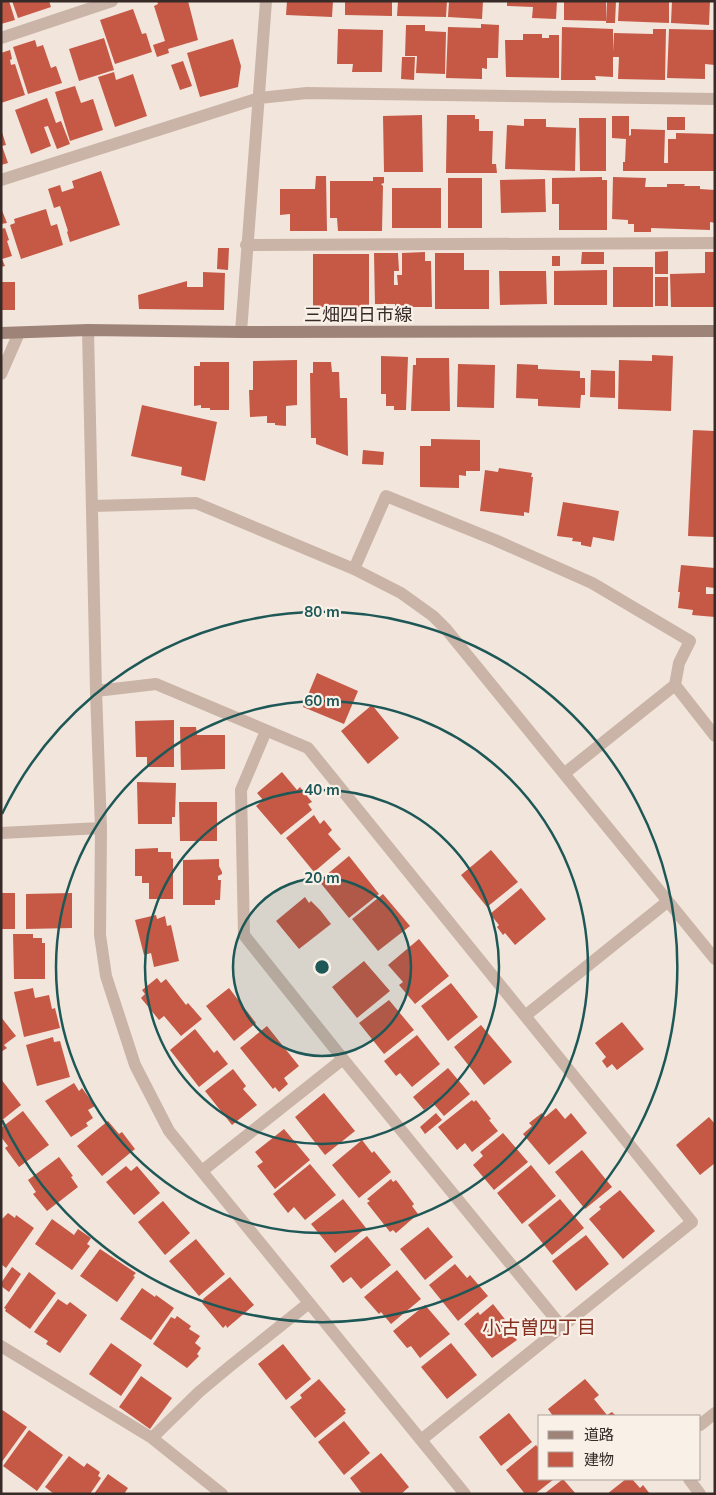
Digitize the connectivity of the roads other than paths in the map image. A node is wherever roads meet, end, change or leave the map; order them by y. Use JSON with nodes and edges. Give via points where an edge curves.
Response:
{"nodes":[{"id":1,"x":112,"y":1,"type":"edge"},
{"id":2,"x":266,"y":1,"type":"edge"},
{"id":3,"x":1,"y":38,"type":"edge"},
{"id":4,"x":259,"y":98,"type":"junction"},
{"id":5,"x":715,"y":99,"type":"edge"},
{"id":6,"x":1,"y":180,"type":"edge"},
{"id":7,"x":715,"y":242,"type":"edge"},
{"id":8,"x":246,"y":245,"type":"junction"},
{"id":9,"x":88,"y":330,"type":"junction"},
{"id":10,"x":715,"y":331,"type":"edge"},
{"id":11,"x":241,"y":332,"type":"junction"},
{"id":12,"x":1,"y":333,"type":"edge"},
{"id":13,"x":19,"y":333,"type":"junction"},
{"id":14,"x":1,"y":374,"type":"edge"},
{"id":15,"x":93,"y":506,"type":"junction"},
{"id":16,"x":354,"y":570,"type":"junction"},
{"id":17,"x":675,"y":686,"type":"junction"},
{"id":18,"x":96,"y":691,"type":"junction"},
{"id":19,"x":266,"y":731,"type":"junction"},
{"id":20,"x":715,"y":736,"type":"edge"},
{"id":21,"x":565,"y":773,"type":"junction"},
{"id":22,"x":101,"y":828,"type":"junction"},
{"id":23,"x":1,"y":833,"type":"edge"},
{"id":24,"x":667,"y":902,"type":"junction"},
{"id":25,"x":715,"y":959,"type":"edge"},
{"id":26,"x":525,"y":1016,"type":"junction"},
{"id":27,"x":343,"y":1059,"type":"junction"},
{"id":28,"x":202,"y":1170,"type":"junction"},
{"id":29,"x":309,"y":1303,"type":"junction"},
{"id":30,"x":562,"y":1327,"type":"junction"},
{"id":31,"x":1,"y":1346,"type":"edge"},
{"id":32,"x":715,"y":1413,"type":"edge"},
{"id":33,"x":701,"y":1424,"type":"edge"},
{"id":34,"x":152,"y":1438,"type":"junction"},
{"id":35,"x":421,"y":1440,"type":"junction"},
{"id":36,"x":690,"y":1480,"type":"edge"},
{"id":37,"x":222,"y":1494,"type":"edge"},
{"id":38,"x":465,"y":1494,"type":"edge"},
{"id":39,"x":700,"y":1494,"type":"edge"}],
"edges":[{"from":1,"to":3,"type":"street"},
{"from":2,"to":4,"type":"street"},
{"from":4,"to":5,"type":"street","via":[[307,93]]},
{"from":4,"to":6,"type":"street"},
{"from":4,"to":8,"type":"street"},
{"from":7,"to":8,"type":"street"},
{"from":8,"to":11,"type":"street"},
{"from":9,"to":11,"type":"main road","name":"三畑四日市線"},
{"from":9,"to":13,"type":"main road","name":"三畑四日市線"},
{"from":9,"to":15,"type":"street"},
{"from":10,"to":11,"type":"main road","name":"三畑四日市線"},
{"from":12,"to":13,"type":"main road","name":"三畑四日市線"},
{"from":13,"to":14,"type":"street"},
{"from":15,"to":16,"type":"street","via":[[196,503]]},
{"from":15,"to":18,"type":"street"},
{"from":16,"to":17,"type":"street","via":[[386,496],[592,583],[690,641],[679,663]]},
{"from":16,"to":21,"type":"street","via":[[401,593],[433,616]]},
{"from":17,"to":20,"type":"street"},
{"from":17,"to":21,"type":"street"},
{"from":18,"to":19,"type":"street","via":[[156,684]]},
{"from":18,"to":22,"type":"street"},
{"from":19,"to":26,"type":"street","via":[[308,748]]},
{"from":19,"to":27,"type":"street","via":[[241,790],[244,935]]},
{"from":21,"to":24,"type":"street"},
{"from":22,"to":23,"type":"street"},
{"from":22,"to":28,"type":"street","via":[[100,934],[106,976],[135,1065],[169,1131]]},
{"from":24,"to":25,"type":"street"},
{"from":24,"to":26,"type":"street"},
{"from":26,"to":30,"type":"street","via":[[692,1222]]},
{"from":27,"to":28,"type":"street"},
{"from":27,"to":30,"type":"street"},
{"from":28,"to":29,"type":"street"},
{"from":29,"to":34,"type":"street","via":[[229,1366]]},
{"from":29,"to":35,"type":"street"},
{"from":30,"to":35,"type":"street"},
{"from":31,"to":34,"type":"street"},
{"from":32,"to":33,"type":"street"},
{"from":34,"to":37,"type":"street"},
{"from":35,"to":38,"type":"street"},
{"from":36,"to":39,"type":"street"}]}
